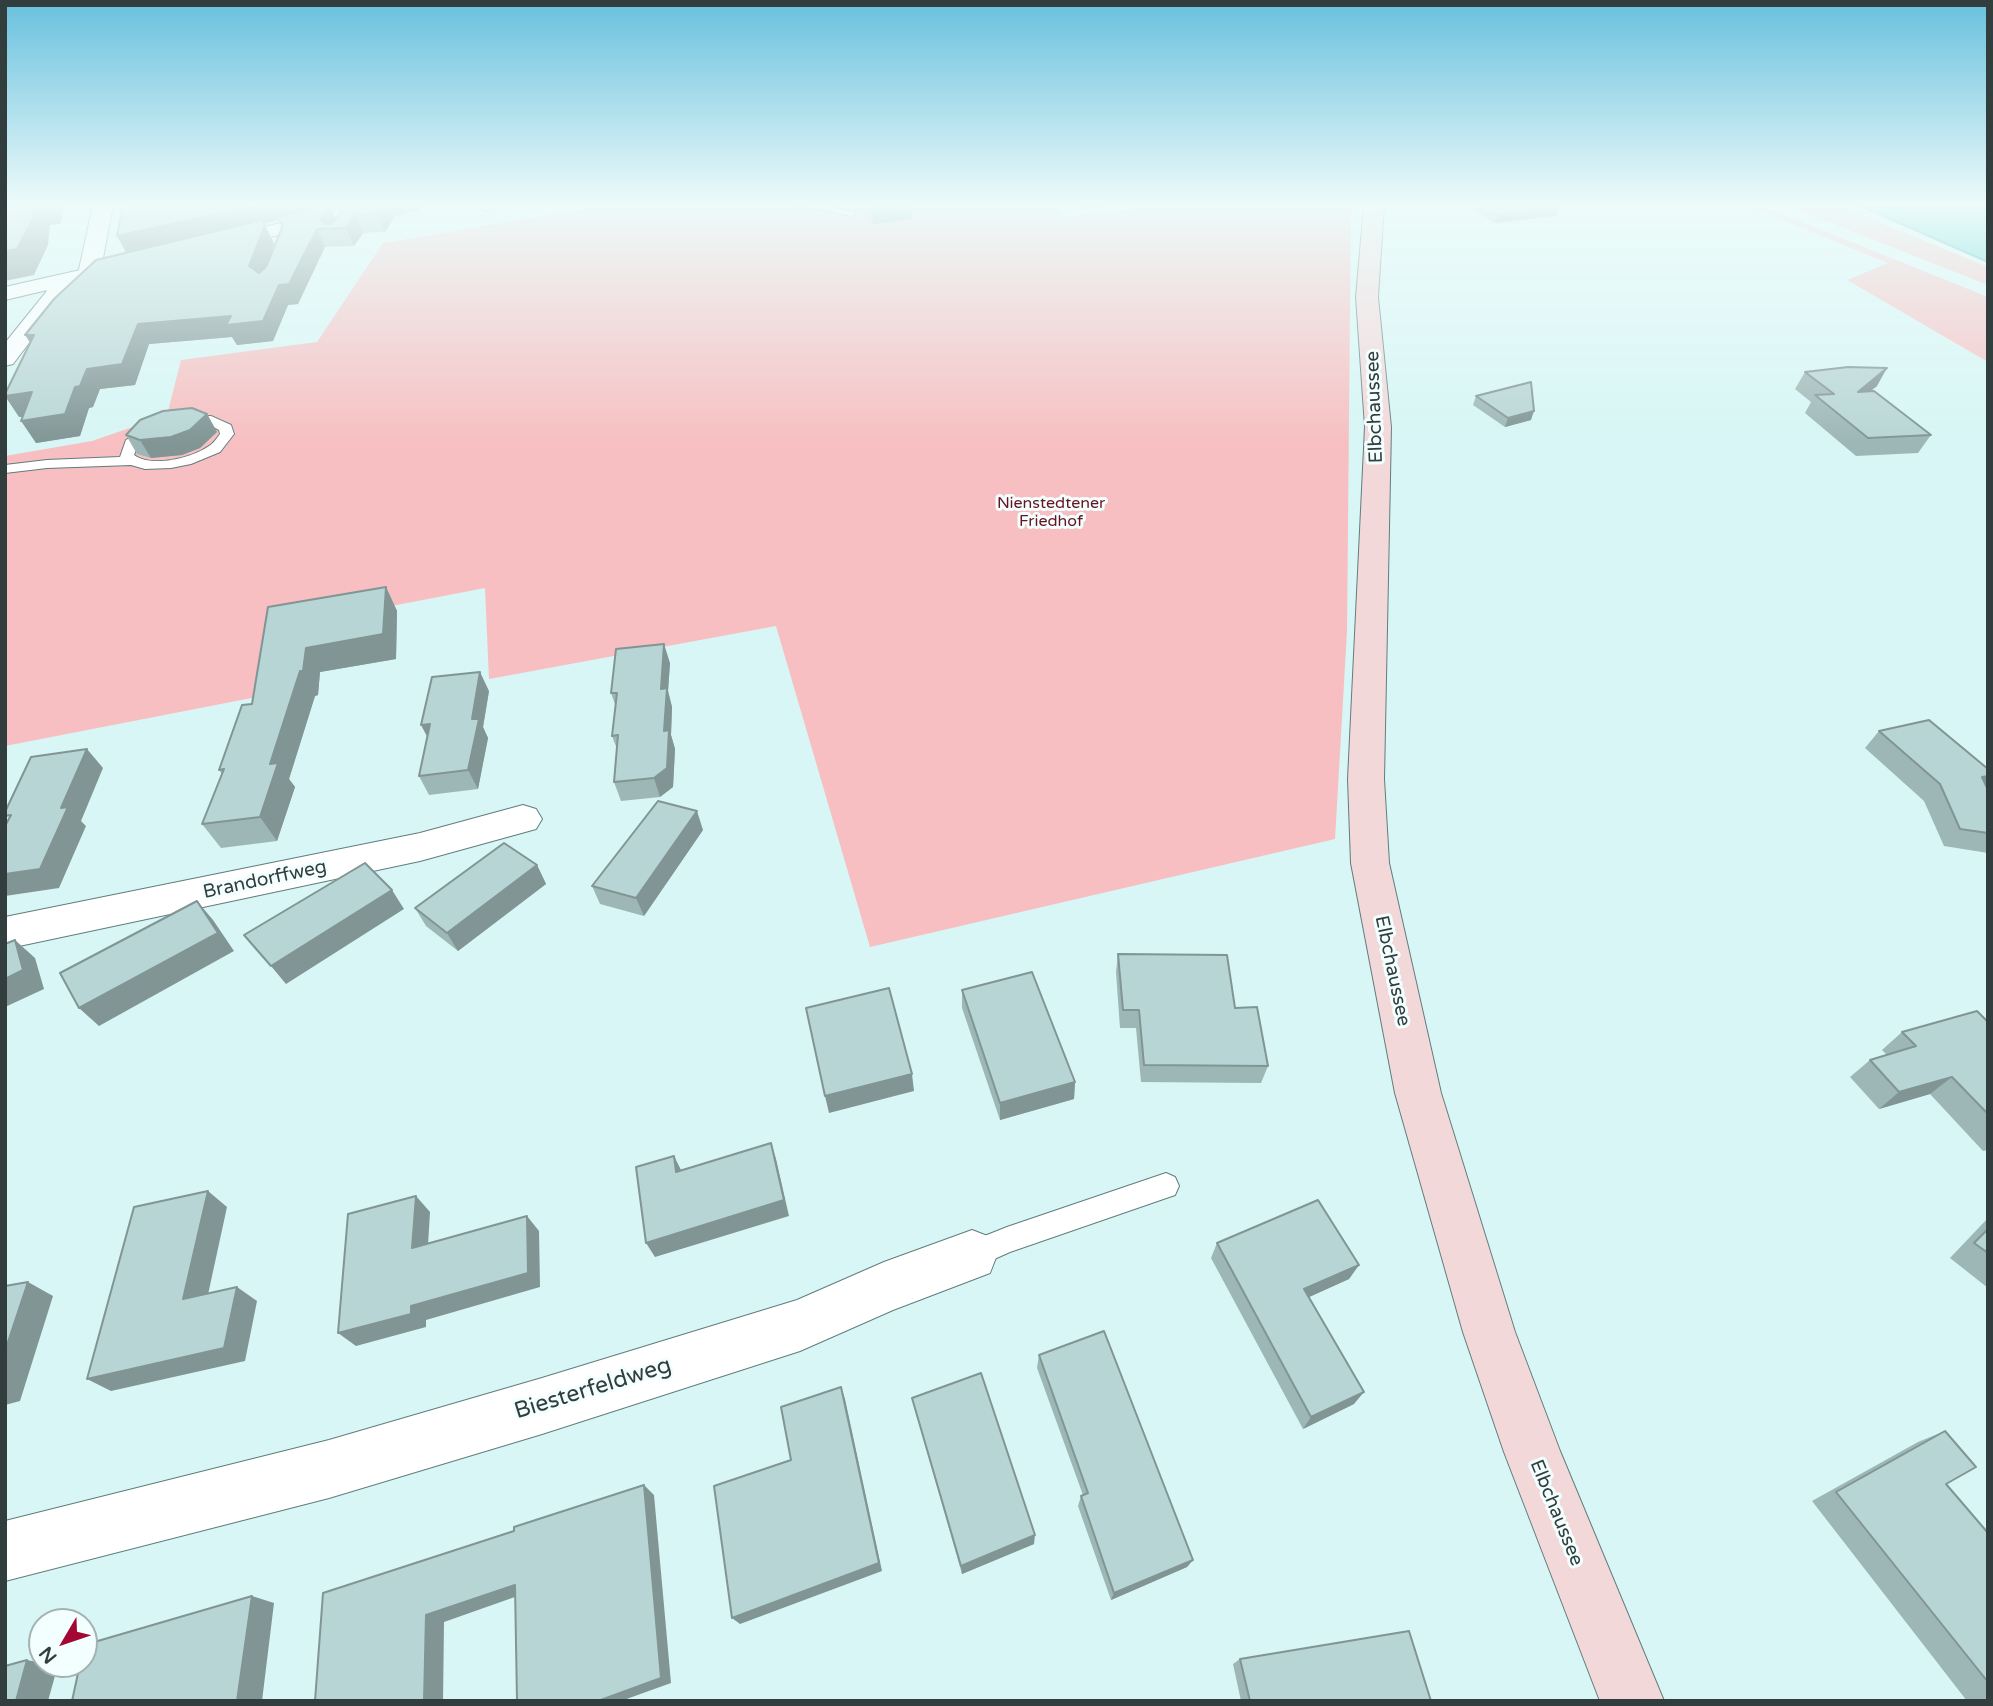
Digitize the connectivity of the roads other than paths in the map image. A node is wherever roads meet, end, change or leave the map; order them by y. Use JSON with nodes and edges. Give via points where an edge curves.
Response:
{"nodes":[{"id":1,"x":45,"y":285,"type":"edge"},
{"id":2,"x":59,"y":285,"type":"edge"},
{"id":3,"x":1368,"y":285,"type":"edge"},
{"id":4,"x":5,"y":294,"type":"edge"},
{"id":5,"x":36,"y":317,"type":"junction"},
{"id":6,"x":5,"y":321,"type":"edge"},
{"id":7,"x":5,"y":359,"type":"edge"},
{"id":8,"x":131,"y":443,"type":"junction"},
{"id":9,"x":132,"y":461,"type":"junction"},
{"id":10,"x":47,"y":464,"type":"junction"},
{"id":11,"x":5,"y":469,"type":"edge"},
{"id":12,"x":523,"y":819,"type":"dead end"},
{"id":13,"x":5,"y":933,"type":"edge"},
{"id":14,"x":1166,"y":1186,"type":"dead end"},
{"id":15,"x":972,"y":1255,"type":"joint"},
{"id":16,"x":5,"y":1551,"type":"edge"},
{"id":17,"x":1632,"y":1701,"type":"edge"}],
"edges":[{"from":1,"to":4,"type":"street"},
{"from":2,"to":5,"type":"street"},
{"from":3,"to":17,"type":"main road","name":"Elbchaussee","via":[[1378,427],[1366,779],[1370,863],[1418,1093],[1489,1332]]},
{"from":5,"to":6,"type":"street"},
{"from":5,"to":7,"type":"street"},
{"from":8,"to":9,"type":"lane","via":[[127,456]]},
{"from":8,"to":9,"type":"lane","via":[[161,426],[188,420],[220,423],[227,434],[215,449],[186,461],[156,466]]},
{"from":8,"to":10,"type":"lane"},
{"from":9,"to":10,"type":"lane"},
{"from":10,"to":11,"type":"lane"},
{"from":12,"to":13,"type":"street","name":"Brandorffweg","via":[[420,847]]},
{"from":14,"to":15,"type":"lane","name":"Biesterfeldweg"},
{"from":15,"to":16,"type":"street","name":"Biesterfeldweg","via":[[884,1287],[800,1325],[528,1410],[329,1469]]}]}
